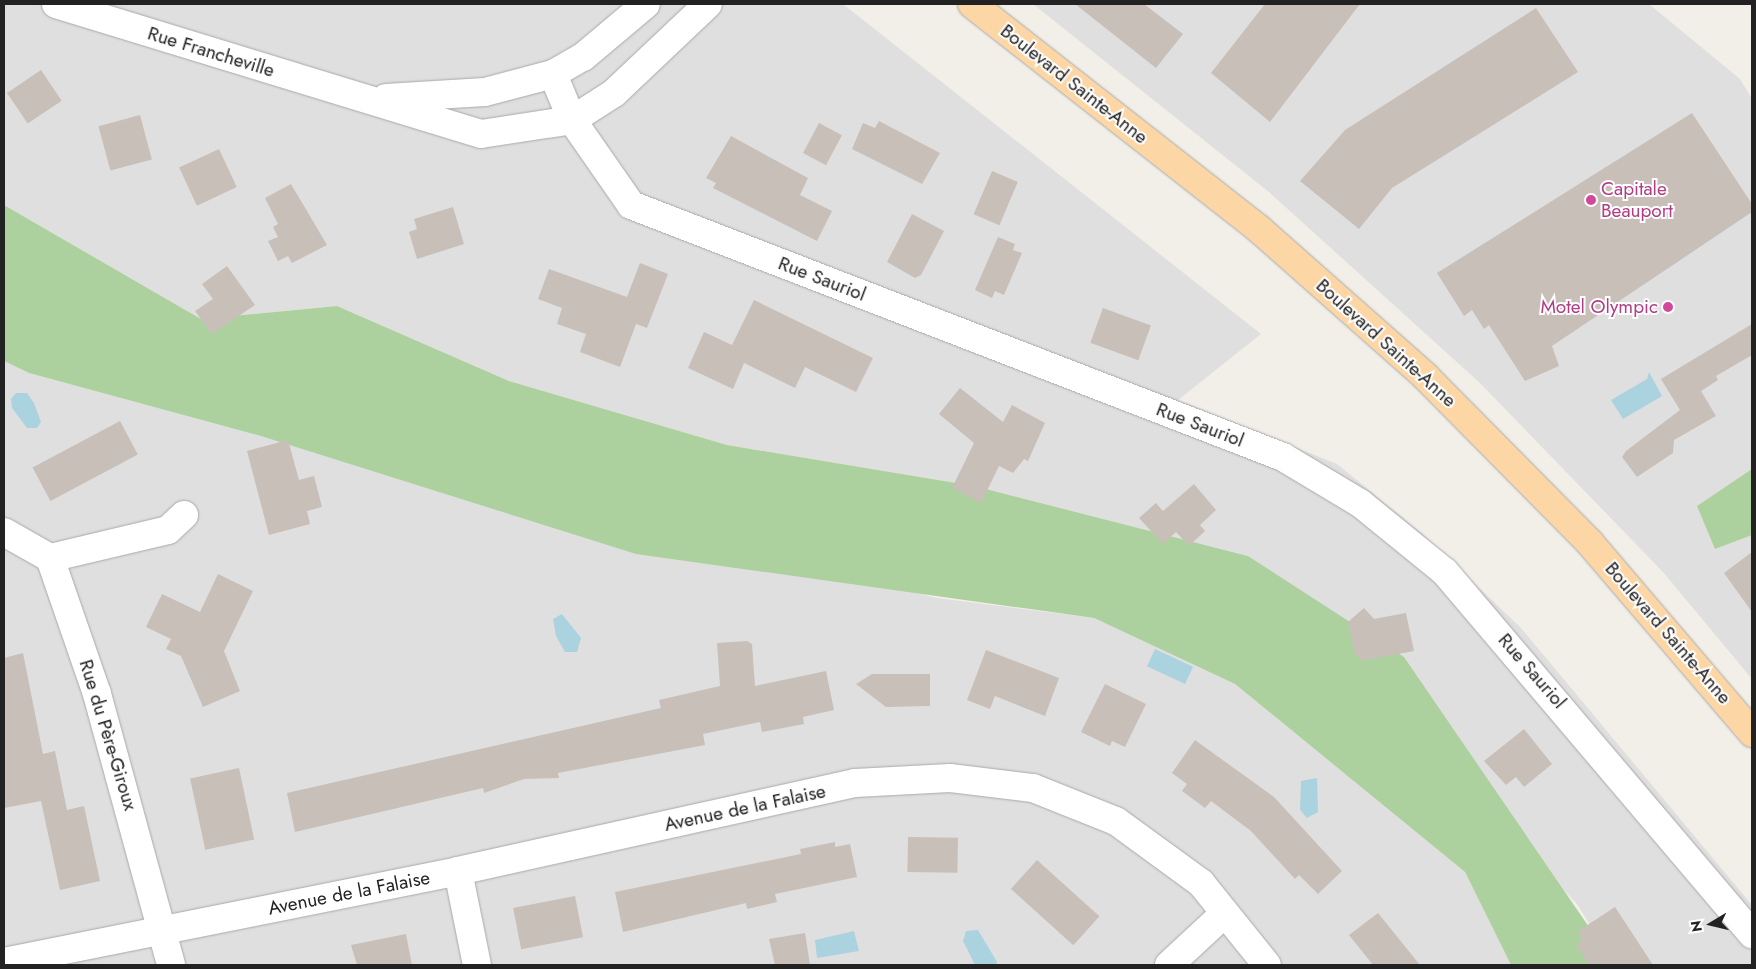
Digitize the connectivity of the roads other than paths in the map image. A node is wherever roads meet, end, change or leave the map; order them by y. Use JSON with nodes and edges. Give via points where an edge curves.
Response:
{"nodes":[{"id":1,"x":56,"y":4,"type":"edge"},
{"id":2,"x":646,"y":4,"type":"edge"},
{"id":3,"x":708,"y":4,"type":"edge"},
{"id":4,"x":972,"y":4,"type":"edge"},
{"id":5,"x":553,"y":74,"type":"junction"},
{"id":6,"x":366,"y":99,"type":"junction"},
{"id":7,"x":572,"y":120,"type":"junction"},
{"id":8,"x":184,"y":515,"type":"dead end"},
{"id":9,"x":4,"y":532,"type":"edge"},
{"id":10,"x":50,"y":558,"type":"junction"},
{"id":11,"x":1752,"y":733,"type":"edge"},
{"id":12,"x":458,"y":871,"type":"junction"},
{"id":13,"x":1224,"y":913,"type":"junction"},
{"id":14,"x":165,"y":929,"type":"junction"},
{"id":15,"x":1752,"y":934,"type":"edge"},
{"id":16,"x":4,"y":962,"type":"edge"},
{"id":17,"x":171,"y":965,"type":"edge"},
{"id":18,"x":477,"y":965,"type":"edge"},
{"id":19,"x":1169,"y":965,"type":"edge"},
{"id":20,"x":1268,"y":965,"type":"edge"}],
"edges":[{"from":1,"to":6,"type":"street","name":"Rue Francheville"},
{"from":2,"to":5,"type":"street","name":"Rue Francheville","via":[[583,57]]},
{"from":3,"to":7,"type":"street","name":"Rue Francheville","via":[[614,93]]},
{"from":4,"to":11,"type":"main road","name":"Boulevard Sainte-Anne","via":[[1259,229],[1426,377],[1590,543]]},
{"from":5,"to":6,"type":"street","name":"Rue Francheville","via":[[485,92]]},
{"from":5,"to":7,"type":"street","name":"Rue Sauriol"},
{"from":6,"to":7,"type":"street","name":"Rue Francheville","via":[[481,134]]},
{"from":7,"to":15,"type":"street","name":"Rue Sauriol","via":[[631,205],[1283,457],[1360,503],[1445,572]]},
{"from":8,"to":10,"type":"street","via":[[168,530]]},
{"from":9,"to":10,"type":"street"},
{"from":10,"to":14,"type":"street","name":"Rue du Père-Giroux","via":[[97,694]]},
{"from":12,"to":13,"type":"street","name":"Avenue de la Falaise","via":[[855,783],[950,778],[1033,788],[1116,820],[1201,883]]},
{"from":12,"to":14,"type":"street","name":"Avenue de la Falaise"},
{"from":12,"to":18,"type":"street"},
{"from":13,"to":19,"type":"street"},
{"from":13,"to":20,"type":"street","name":"Avenue de la Falaise"},
{"from":14,"to":16,"type":"street","name":"Avenue de la Falaise"},
{"from":14,"to":17,"type":"street","name":"Rue du Père-Giroux"}]}
